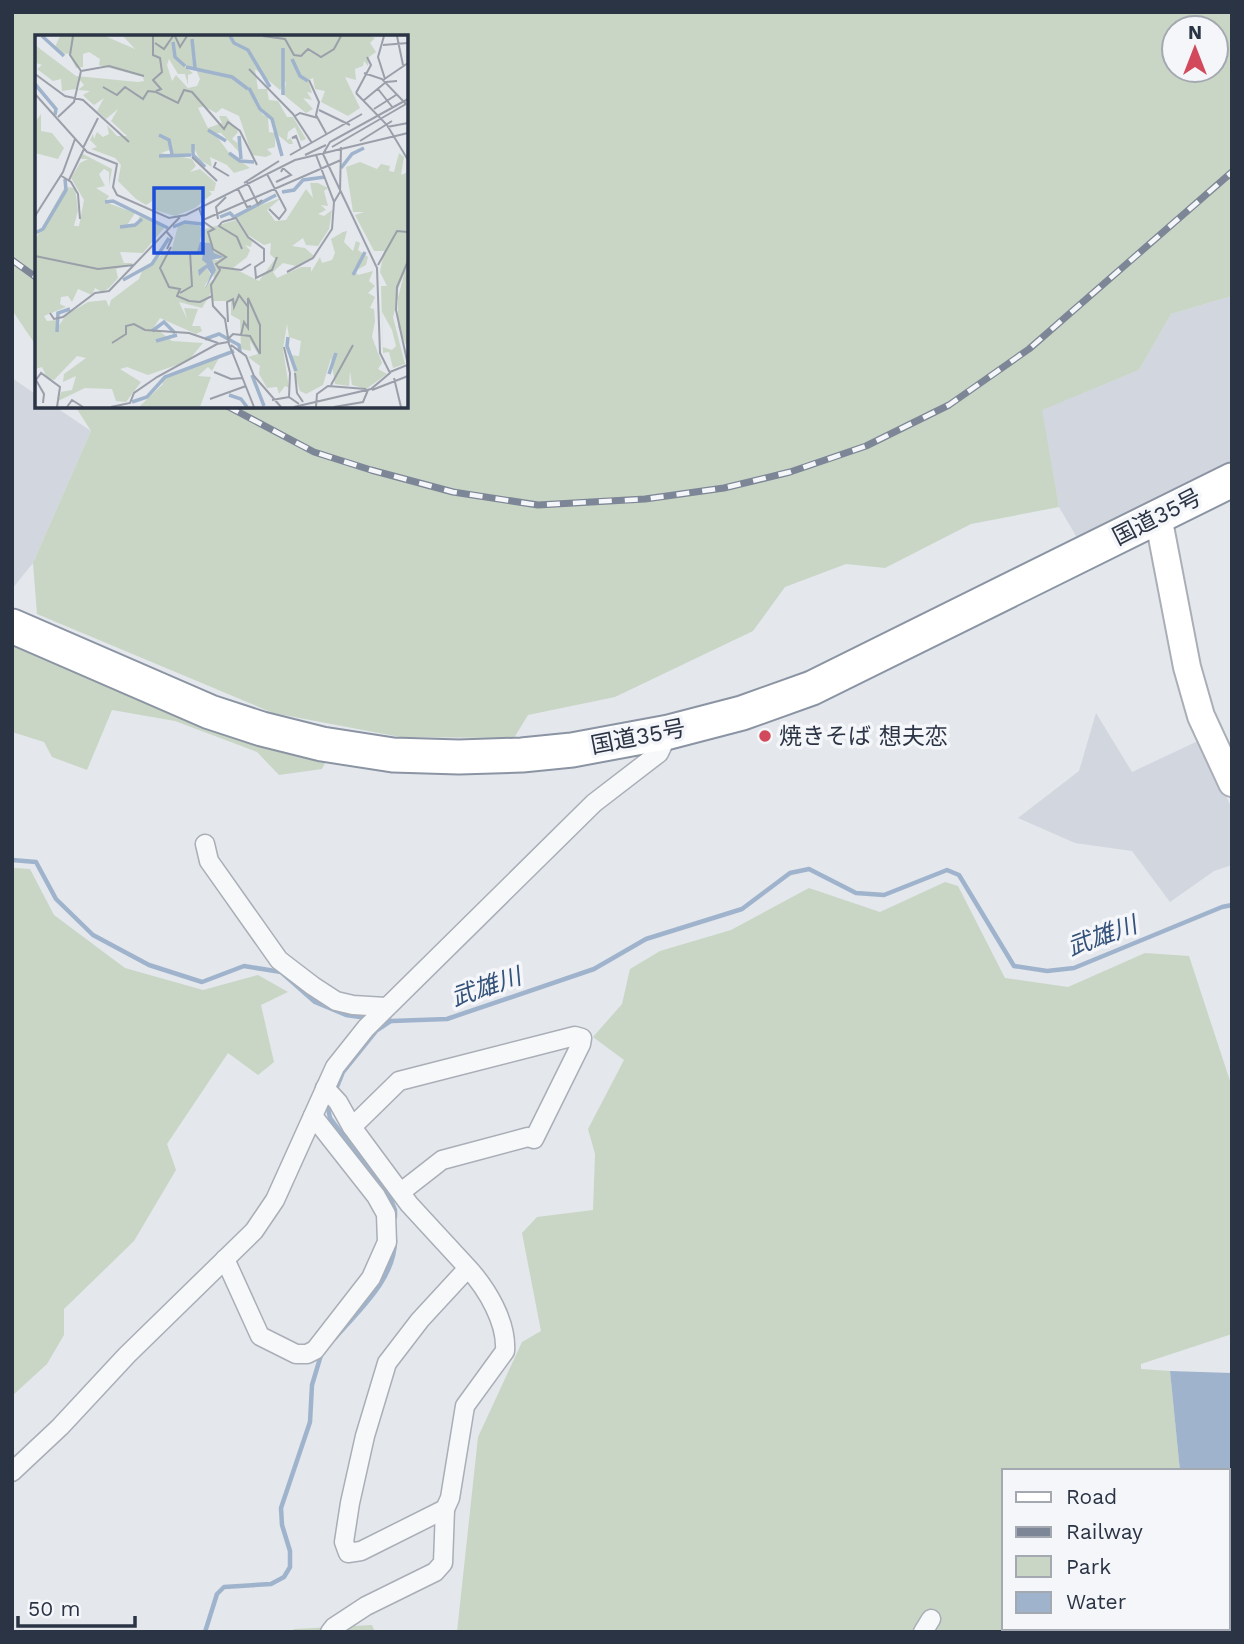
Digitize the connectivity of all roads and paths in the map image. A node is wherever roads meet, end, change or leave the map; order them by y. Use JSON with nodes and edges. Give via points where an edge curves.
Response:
{"nodes":[{"id":1,"x":1229,"y":488,"type":"edge"},
{"id":2,"x":1158,"y":516,"type":"junction"},
{"id":3,"x":12,"y":626,"type":"edge"},
{"id":4,"x":669,"y":732,"type":"junction"},
{"id":5,"x":1232,"y":783,"type":"edge"},
{"id":6,"x":205,"y":844,"type":"dead end"},
{"id":7,"x":383,"y":1010,"type":"junction"},
{"id":8,"x":325,"y":1088,"type":"junction"},
{"id":9,"x":313,"y":1116,"type":"junction"},
{"id":10,"x":352,"y":1127,"type":"junction"},
{"id":11,"x":401,"y":1192,"type":"junction"},
{"id":12,"x":225,"y":1259,"type":"junction"},
{"id":13,"x":468,"y":1268,"type":"junction"},
{"id":14,"x":12,"y":1472,"type":"edge"},
{"id":15,"x":445,"y":1509,"type":"junction"},
{"id":16,"x":330,"y":1632,"type":"edge"}],
"edges":[{"from":1,"to":2,"type":"highway","name":"国道35号"},
{"from":2,"to":4,"type":"highway","name":"国道35号","via":[[812,688]]},
{"from":2,"to":5,"type":"street","via":[[1187,667],[1201,716]]},
{"from":3,"to":4,"type":"highway","name":"国道35号","via":[[210,712],[322,744],[393,755],[522,755]]},
{"from":4,"to":7,"type":"street","via":[[659,753],[594,803]]},
{"from":6,"to":7,"type":"street","via":[[209,861],[279,960],[336,1000]]},
{"from":7,"to":8,"type":"street","via":[[335,1067]]},
{"from":8,"to":9,"type":"street"},
{"from":8,"to":10,"type":"street"},
{"from":9,"to":12,"type":"street","via":[[275,1200],[254,1231]]},
{"from":9,"to":12,"type":"street","via":[[386,1214],[387,1242],[371,1278],[315,1350],[296,1354],[260,1336]]},
{"from":10,"to":11,"type":"street"},
{"from":10,"to":11,"type":"street","via":[[399,1081],[575,1036],[582,1038],[534,1139],[443,1160]]},
{"from":11,"to":13,"type":"street"},
{"from":12,"to":14,"type":"street"},
{"from":13,"to":15,"type":"street","via":[[497,1315],[505,1351],[465,1406]]},
{"from":13,"to":15,"type":"street","via":[[387,1363],[350,1503],[344,1542],[348,1553],[361,1551]]},
{"from":15,"to":16,"type":"street","via":[[443,1563],[435,1572],[366,1606]]}]}
